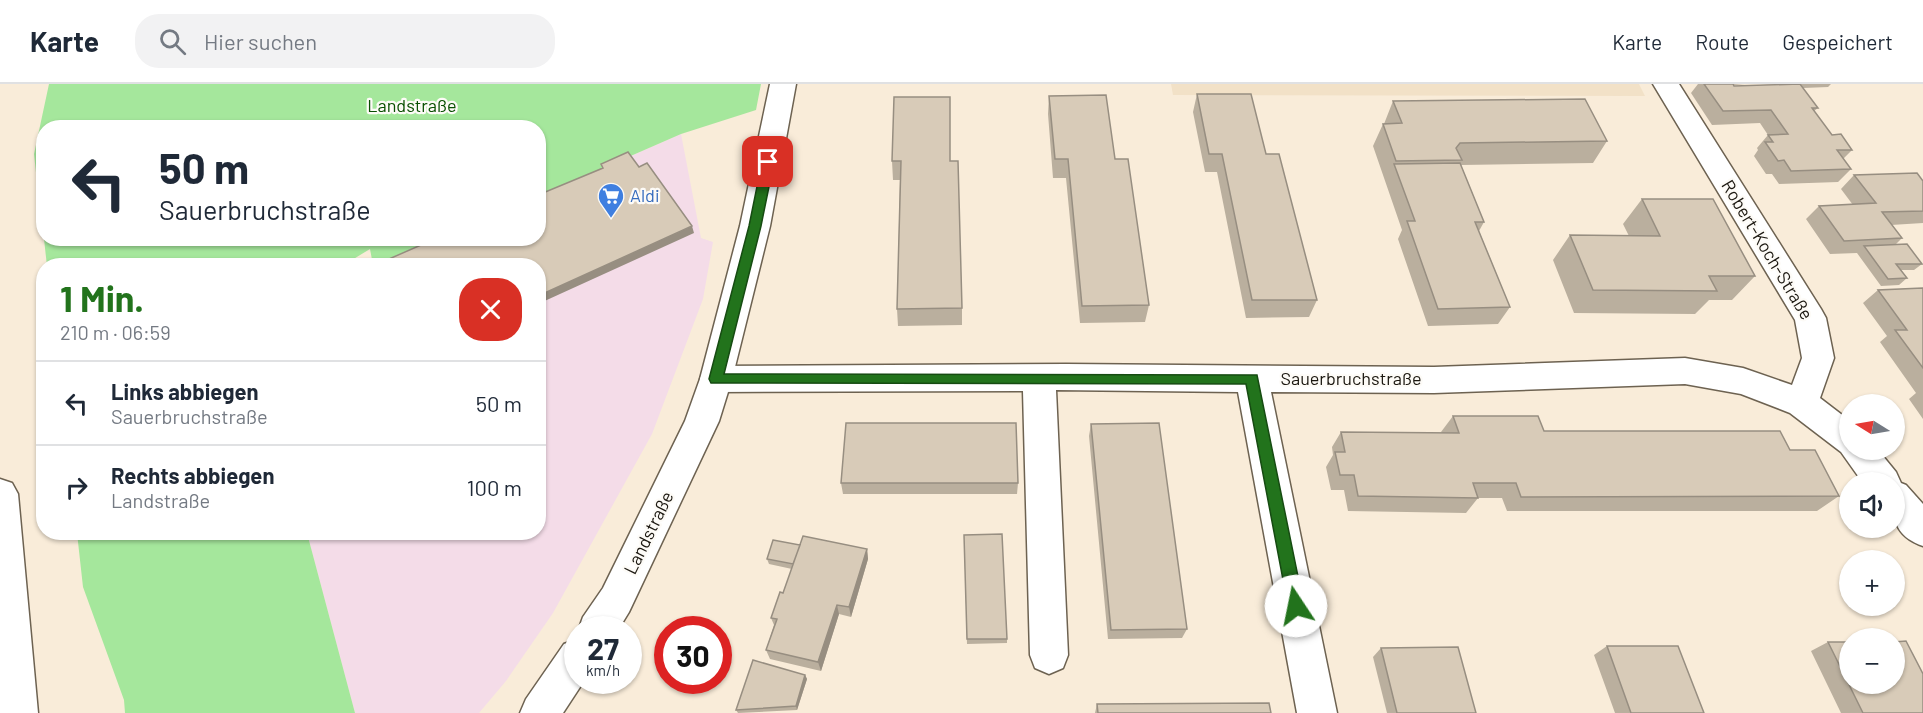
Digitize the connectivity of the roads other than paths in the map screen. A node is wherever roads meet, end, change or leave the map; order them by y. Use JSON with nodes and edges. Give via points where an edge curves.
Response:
{"nodes":[{"id":1,"x":783,"y":84,"type":"edge"},
{"id":2,"x":1666,"y":84,"type":"edge"},
{"id":3,"x":1040,"y":378,"type":"junction"},
{"id":4,"x":716,"y":379,"type":"junction"},
{"id":5,"x":1252,"y":379,"type":"junction"},
{"id":6,"x":1802,"y":403,"type":"junction"},
{"id":7,"x":1839,"y":432,"type":"edge"},
{"id":8,"x":1865,"y":460,"type":"edge"},
{"id":9,"x":1875,"y":472,"type":"edge"},
{"id":10,"x":0,"y":494,"type":"edge"},
{"id":11,"x":1905,"y":509,"type":"edge"},
{"id":12,"x":1923,"y":530,"type":"edge"},
{"id":13,"x":605,"y":616,"type":"edge"},
{"id":14,"x":1048,"y":655,"type":"dead end"},
{"id":15,"x":564,"y":679,"type":"edge"},
{"id":16,"x":18,"y":713,"type":"edge"},
{"id":17,"x":542,"y":713,"type":"edge"},
{"id":18,"x":1317,"y":713,"type":"edge"}],
"edges":[{"from":1,"to":4,"type":"street","name":"Landstraße","via":[[755,226]]},
{"from":2,"to":6,"type":"street","name":"Robert-Koch-Straße","via":[[1810,318],[1818,358]]},
{"from":3,"to":4,"type":"street","name":"Sauerbruchstraße"},
{"from":3,"to":5,"type":"street","name":"Sauerbruchstraße"},
{"from":3,"to":14,"type":"street"},
{"from":4,"to":13,"type":"street","name":"Landstraße","via":[[689,451]]},
{"from":5,"to":6,"type":"street","name":"Sauerbruchstraße","via":[[1434,380],[1685,371],[1743,381]]},
{"from":5,"to":18,"type":"street"},
{"from":6,"to":7,"type":"street"},
{"from":8,"to":9,"type":"street"},
{"from":10,"to":16,"type":"street"},
{"from":11,"to":12,"type":"street"},
{"from":15,"to":17,"type":"street"}]}
